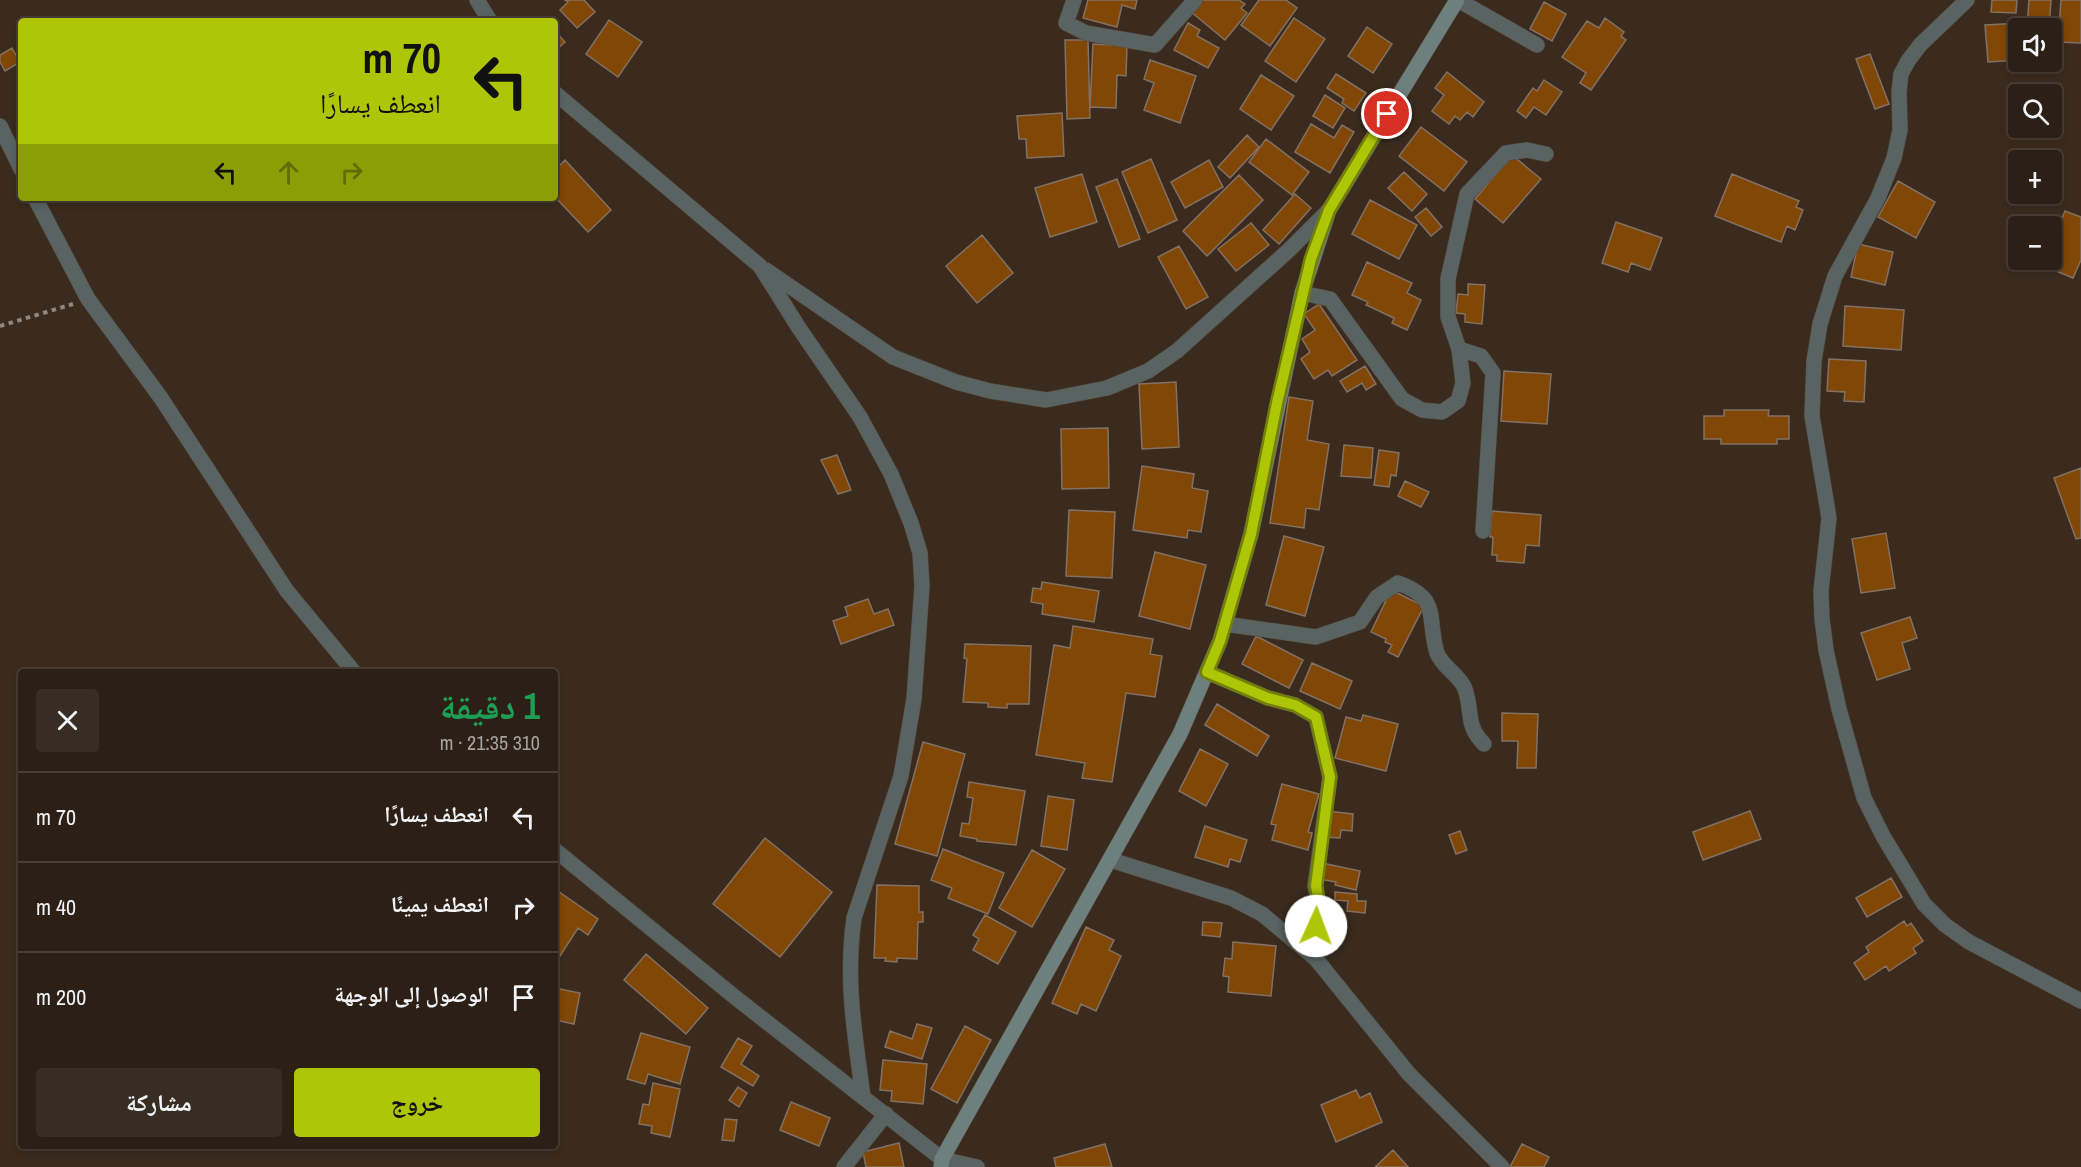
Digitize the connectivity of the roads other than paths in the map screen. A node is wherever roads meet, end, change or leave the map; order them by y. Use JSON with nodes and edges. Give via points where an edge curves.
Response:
{"nodes":[{"id":1,"x":477,"y":0,"type":"edge"},
{"id":2,"x":1074,"y":0,"type":"edge"},
{"id":3,"x":1195,"y":0,"type":"edge"},
{"id":4,"x":1458,"y":0,"type":"edge"},
{"id":5,"x":1966,"y":0,"type":"edge"},
{"id":6,"x":488,"y":18,"type":"edge"},
{"id":7,"x":1537,"y":45,"type":"dead end"},
{"id":8,"x":558,"y":96,"type":"edge"},
{"id":9,"x":0,"y":126,"type":"edge"},
{"id":10,"x":1546,"y":154,"type":"dead end"},
{"id":11,"x":18,"y":163,"type":"edge"},
{"id":12,"x":37,"y":201,"type":"edge"},
{"id":13,"x":1329,"y":210,"type":"junction"},
{"id":14,"x":760,"y":266,"type":"junction"},
{"id":15,"x":1302,"y":293,"type":"junction"},
{"id":16,"x":1459,"y":349,"type":"junction"},
{"id":17,"x":1483,"y":531,"type":"dead end"},
{"id":18,"x":1225,"y":624,"type":"junction"},
{"id":19,"x":352,"y":669,"type":"edge"},
{"id":20,"x":1207,"y":672,"type":"junction"},
{"id":21,"x":1484,"y":744,"type":"dead end"},
{"id":22,"x":558,"y":852,"type":"edge"},
{"id":23,"x":1111,"y":860,"type":"junction"},
{"id":24,"x":1297,"y":942,"type":"junction"},
{"id":25,"x":2081,"y":1001,"type":"edge"},
{"id":26,"x":863,"y":1097,"type":"junction"},
{"id":27,"x":886,"y":1114,"type":"junction"},
{"id":28,"x":941,"y":1163,"type":"edge"},
{"id":29,"x":844,"y":1167,"type":"edge"},
{"id":30,"x":977,"y":1167,"type":"edge"},
{"id":31,"x":1502,"y":1167,"type":"edge"}],
"edges":[{"from":1,"to":6,"type":"street"},
{"from":2,"to":3,"type":"street","via":[[1066,23],[1086,33],[1155,45]]},
{"from":4,"to":7,"type":"street"},
{"from":4,"to":13,"type":"main road"},
{"from":5,"to":25,"type":"street","via":[[1920,45],[1905,68],[1899,92],[1894,158],[1878,198],[1835,276],[1820,324],[1812,416],[1828,518],[1822,619],[1839,709],[1864,798],[1924,904],[1969,942]]},
{"from":8,"to":14,"type":"street"},
{"from":9,"to":11,"type":"street"},
{"from":10,"to":16,"type":"street","via":[[1527,150],[1506,153],[1467,194],[1448,279],[1448,317]]},
{"from":12,"to":19,"type":"street","via":[[88,299],[161,398],[287,591]]},
{"from":13,"to":14,"type":"street","via":[[1177,351],[1148,371],[1107,388],[1046,400],[956,382],[892,357]]},
{"from":13,"to":15,"type":"main road"},
{"from":14,"to":26,"type":"street","via":[[866,426],[891,474],[920,553],[922,586],[914,699],[901,776],[859,899],[850,941],[848,977]]},
{"from":15,"to":16,"type":"street","via":[[1330,299],[1389,384],[1402,399],[1422,410],[1442,412],[1458,401],[1463,383]]},
{"from":15,"to":18,"type":"main road","via":[[1251,534]]},
{"from":16,"to":17,"type":"street","via":[[1481,356],[1493,373]]},
{"from":18,"to":20,"type":"main road"},
{"from":18,"to":21,"type":"street","via":[[1316,637],[1360,622],[1377,597],[1398,583],[1414,589],[1425,598],[1437,654],[1465,689],[1474,734]]},
{"from":20,"to":23,"type":"main road","via":[[1180,734]]},
{"from":20,"to":24,"type":"street","via":[[1295,705],[1316,717],[1330,777],[1316,886],[1320,908],[1316,926]]},
{"from":22,"to":26,"type":"street"},
{"from":23,"to":24,"type":"street","via":[[1251,907]]},
{"from":23,"to":28,"type":"main road"},
{"from":24,"to":31,"type":"street","via":[[1341,988],[1409,1074]]},
{"from":26,"to":27,"type":"street"},
{"from":27,"to":28,"type":"street"},
{"from":27,"to":29,"type":"street"},
{"from":28,"to":30,"type":"street"}]}
